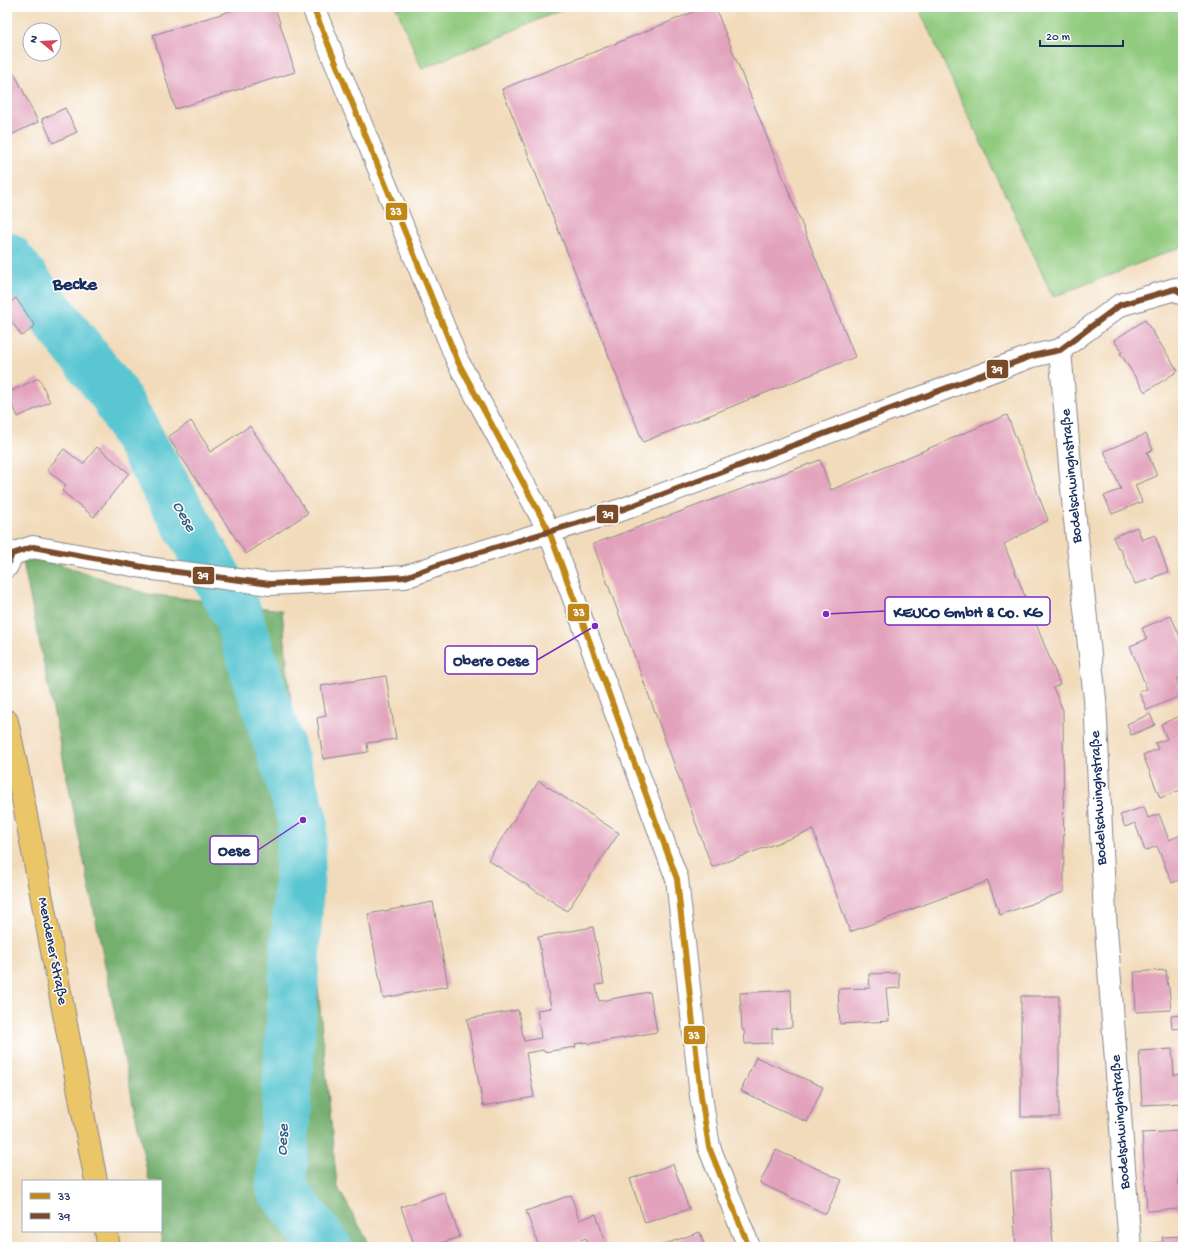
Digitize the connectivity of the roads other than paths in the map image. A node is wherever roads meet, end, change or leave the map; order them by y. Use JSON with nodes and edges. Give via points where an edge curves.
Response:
{"nodes":[{"id":1,"x":313,"y":7,"type":"edge"},
{"id":2,"x":1183,"y":294,"type":"edge"},
{"id":3,"x":1060,"y":350,"type":"junction"},
{"id":4,"x":549,"y":531,"type":"junction"},
{"id":5,"x":7,"y":566,"type":"edge"},
{"id":6,"x":7,"y":721,"type":"edge"},
{"id":7,"x":96,"y":1180,"type":"edge"},
{"id":8,"x":106,"y":1232,"type":"edge"},
{"id":9,"x":109,"y":1247,"type":"edge"},
{"id":10,"x":749,"y":1247,"type":"edge"},
{"id":11,"x":1130,"y":1247,"type":"edge"}],
"edges":[{"from":1,"to":4,"type":"street","via":[[458,362]]},
{"from":2,"to":3,"type":"street","via":[[1175,290],[1120,306]]},
{"from":3,"to":4,"type":"street","via":[[1032,356],[620,510]]},
{"from":3,"to":11,"type":"street","name":"Bodelschwinghstraße","via":[[1074,511],[1095,699],[1105,915]]},
{"from":4,"to":5,"type":"street","via":[[405,577],[270,584],[154,569],[33,547],[12,554]]},
{"from":4,"to":10,"type":"street","via":[[677,879],[709,1147]]},
{"from":6,"to":7,"type":"main road","name":"Mendener Straße"},
{"from":8,"to":9,"type":"main road"}]}
